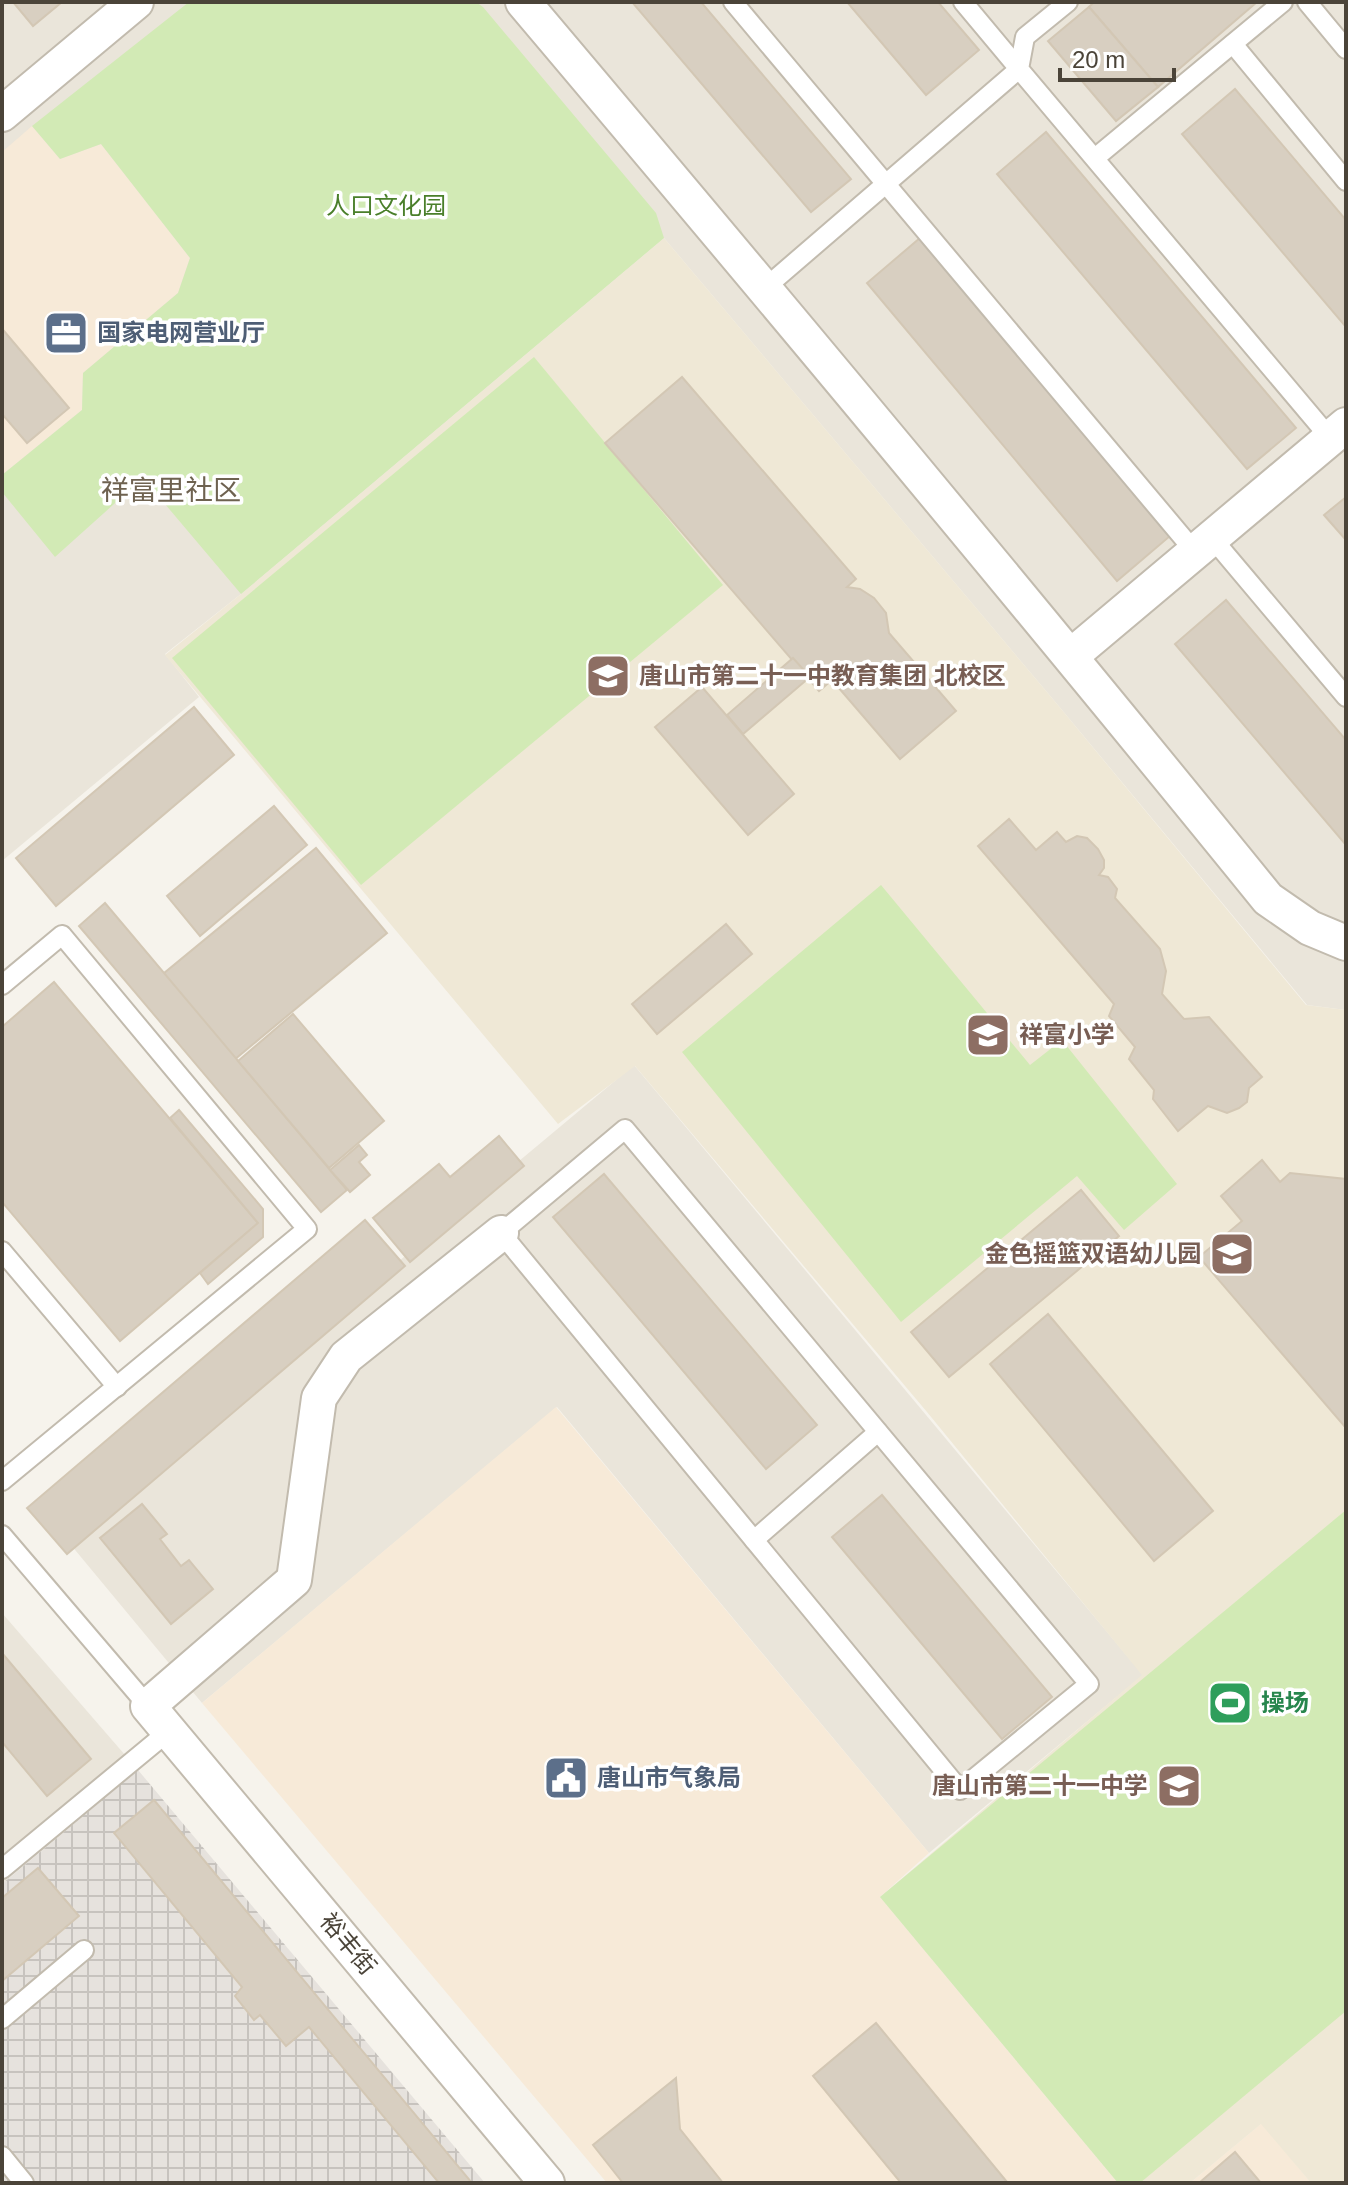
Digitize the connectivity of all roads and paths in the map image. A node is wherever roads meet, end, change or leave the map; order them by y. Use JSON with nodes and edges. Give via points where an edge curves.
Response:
{"nodes":[{"id":1,"x":136,"y":2,"type":"edge"},
{"id":2,"x":523,"y":2,"type":"edge"},
{"id":3,"x":733,"y":2,"type":"edge"},
{"id":4,"x":963,"y":2,"type":"edge"},
{"id":5,"x":1068,"y":2,"type":"edge"},
{"id":6,"x":1283,"y":2,"type":"edge"},
{"id":7,"x":1307,"y":2,"type":"edge"},
{"id":8,"x":1233,"y":44,"type":"junction"},
{"id":9,"x":1346,"y":49,"type":"edge"},
{"id":10,"x":1019,"y":69,"type":"junction"},
{"id":11,"x":2,"y":114,"type":"edge"},
{"id":12,"x":1095,"y":158,"type":"junction"},
{"id":13,"x":1346,"y":181,"type":"edge"},
{"id":14,"x":886,"y":183,"type":"junction"},
{"id":15,"x":765,"y":288,"type":"junction"},
{"id":16,"x":1338,"y":432,"type":"edge"},
{"id":17,"x":1203,"y":545,"type":"junction"},
{"id":18,"x":1071,"y":656,"type":"junction"},
{"id":19,"x":1346,"y":697,"type":"edge"},
{"id":20,"x":1346,"y":943,"type":"edge"},
{"id":21,"x":2,"y":985,"type":"edge"},
{"id":22,"x":501,"y":1233,"type":"junction"},
{"id":23,"x":2,"y":1251,"type":"edge"},
{"id":24,"x":117,"y":1387,"type":"junction"},
{"id":25,"x":878,"y":1432,"type":"junction"},
{"id":26,"x":2,"y":1481,"type":"edge"},
{"id":27,"x":2,"y":1535,"type":"edge"},
{"id":28,"x":754,"y":1540,"type":"junction"},
{"id":29,"x":159,"y":1718,"type":"junction"},
{"id":30,"x":3,"y":1865,"type":"edge"},
{"id":31,"x":84,"y":1950,"type":"dead end"},
{"id":32,"x":2,"y":2019,"type":"edge"},
{"id":33,"x":2,"y":2156,"type":"edge"},
{"id":34,"x":24,"y":2183,"type":"edge"},
{"id":35,"x":547,"y":2183,"type":"edge"}],
"edges":[{"from":1,"to":11,"type":"street"},
{"from":2,"to":15,"type":"street"},
{"from":3,"to":14,"type":"lane"},
{"from":4,"to":10,"type":"lane"},
{"from":5,"to":10,"type":"lane","via":[[1025,37]]},
{"from":6,"to":8,"type":"lane"},
{"from":7,"to":9,"type":"lane"},
{"from":8,"to":12,"type":"lane"},
{"from":8,"to":13,"type":"lane"},
{"from":10,"to":12,"type":"lane"},
{"from":10,"to":14,"type":"lane"},
{"from":12,"to":16,"type":"lane"},
{"from":14,"to":15,"type":"lane"},
{"from":14,"to":17,"type":"lane"},
{"from":15,"to":18,"type":"street"},
{"from":16,"to":17,"type":"street"},
{"from":17,"to":18,"type":"street"},
{"from":17,"to":19,"type":"lane"},
{"from":18,"to":20,"type":"street","via":[[1268,899],[1310,928]]},
{"from":21,"to":24,"type":"lane","via":[[62,935],[307,1229]]},
{"from":22,"to":25,"type":"lane","via":[[625,1129]]},
{"from":22,"to":28,"type":"lane"},
{"from":22,"to":29,"type":"street","via":[[346,1357],[319,1398],[294,1580]]},
{"from":23,"to":24,"type":"lane"},
{"from":24,"to":26,"type":"lane"},
{"from":25,"to":28,"type":"lane"},
{"from":25,"to":28,"type":"lane","via":[[1089,1684],[960,1790]]},
{"from":27,"to":29,"type":"lane"},
{"from":29,"to":30,"type":"lane"},
{"from":29,"to":35,"type":"street","name":"裕丰街"},
{"from":31,"to":32,"type":"lane"},
{"from":33,"to":34,"type":"lane"}]}
